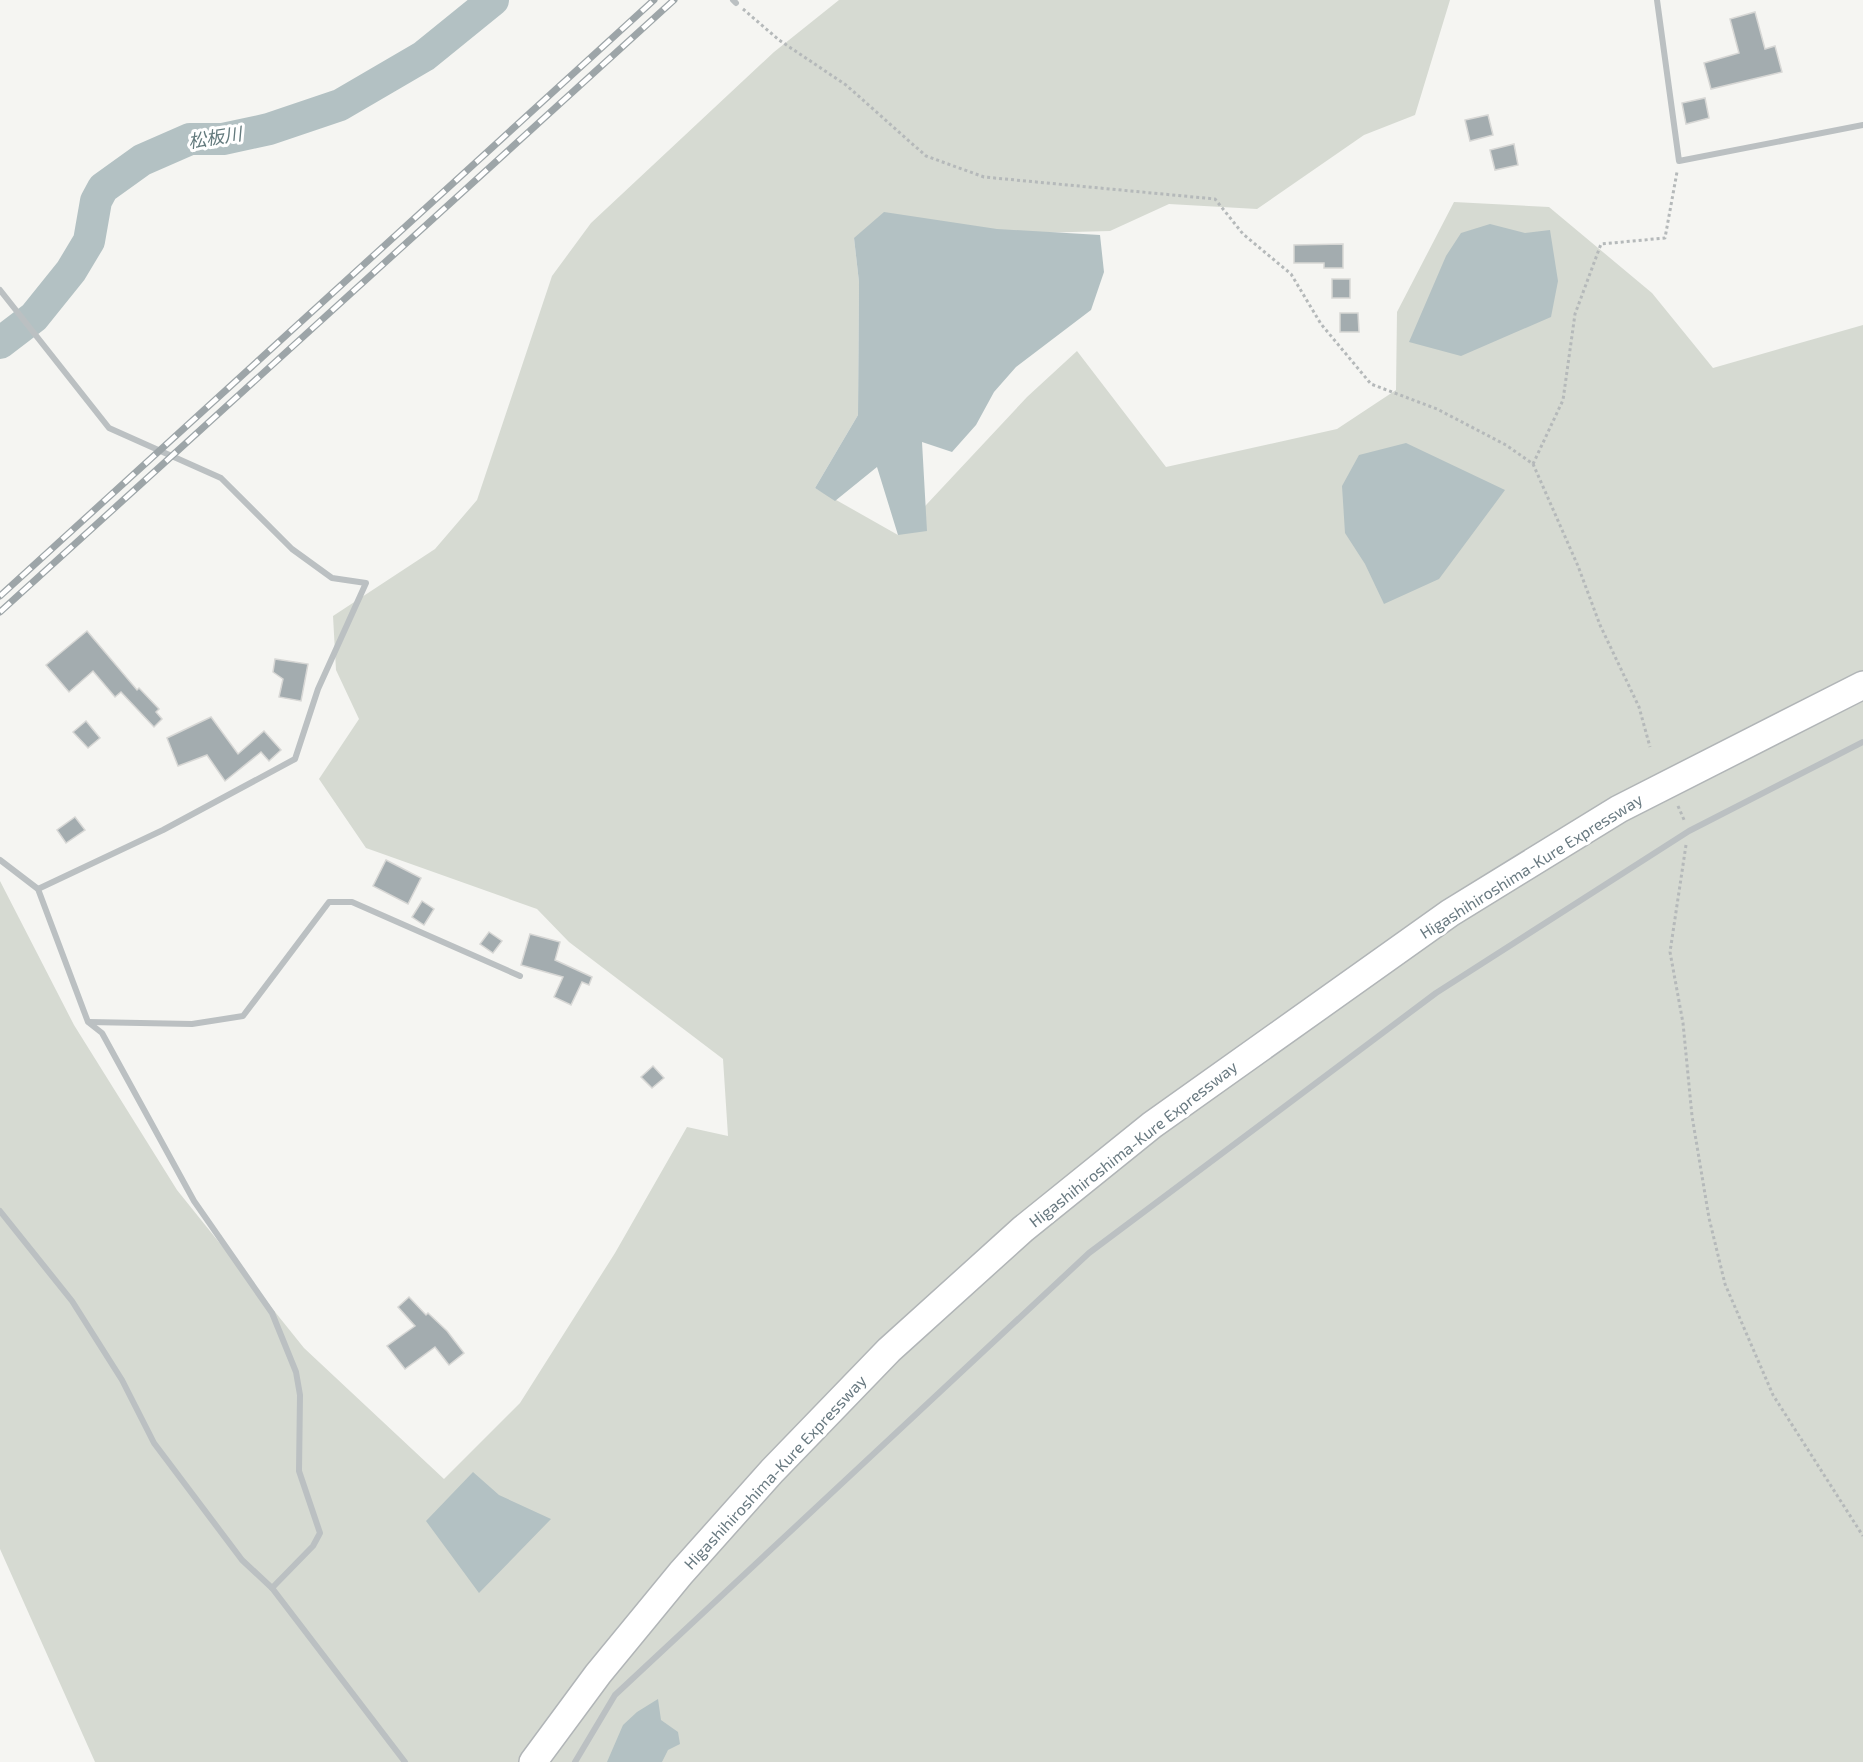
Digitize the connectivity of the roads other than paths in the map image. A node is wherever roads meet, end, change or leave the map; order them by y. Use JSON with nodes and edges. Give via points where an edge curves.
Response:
{"nodes":[{"id":1,"x":1657,"y":0,"type":"edge"},
{"id":2,"x":1863,"y":125,"type":"edge"},
{"id":3,"x":0,"y":290,"type":"edge"},
{"id":4,"x":1863,"y":685,"type":"edge"},
{"id":5,"x":1863,"y":742,"type":"edge"},
{"id":6,"x":0,"y":860,"type":"edge"},
{"id":7,"x":38,"y":889,"type":"junction"},
{"id":8,"x":520,"y":976,"type":"dead end"},
{"id":9,"x":88,"y":1022,"type":"junction"},
{"id":10,"x":0,"y":1210,"type":"edge"},
{"id":11,"x":272,"y":1588,"type":"junction"},
{"id":12,"x":405,"y":1762,"type":"edge"},
{"id":13,"x":533,"y":1762,"type":"edge"},
{"id":14,"x":575,"y":1762,"type":"edge"}],
"edges":[{"from":1,"to":2,"type":"street","via":[[1680,161]]},
{"from":3,"to":7,"type":"street","via":[[109,428],[221,478],[292,549],[332,578],[366,583],[318,688],[295,759],[163,830]]},
{"from":4,"to":13,"type":"highway","name":"Higashihiroshima-Kure Expressway","via":[[1619,809],[1449,913],[1152,1125],[1032,1222],[889,1350],[772,1472],[681,1572]]},
{"from":5,"to":14,"type":"street","via":[[1689,831],[1436,993],[1089,1253],[615,1695]]},
{"from":6,"to":7,"type":"street"},
{"from":7,"to":9,"type":"street"},
{"from":8,"to":9,"type":"street","via":[[351,902],[329,902],[243,1016],[192,1024]]},
{"from":9,"to":11,"type":"street","via":[[102,1033],[194,1201],[272,1313],[296,1372],[300,1395],[299,1472],[320,1533],[313,1546]]},
{"from":10,"to":11,"type":"street","via":[[72,1301],[122,1380],[154,1443],[242,1560]]},
{"from":11,"to":12,"type":"street"}]}
